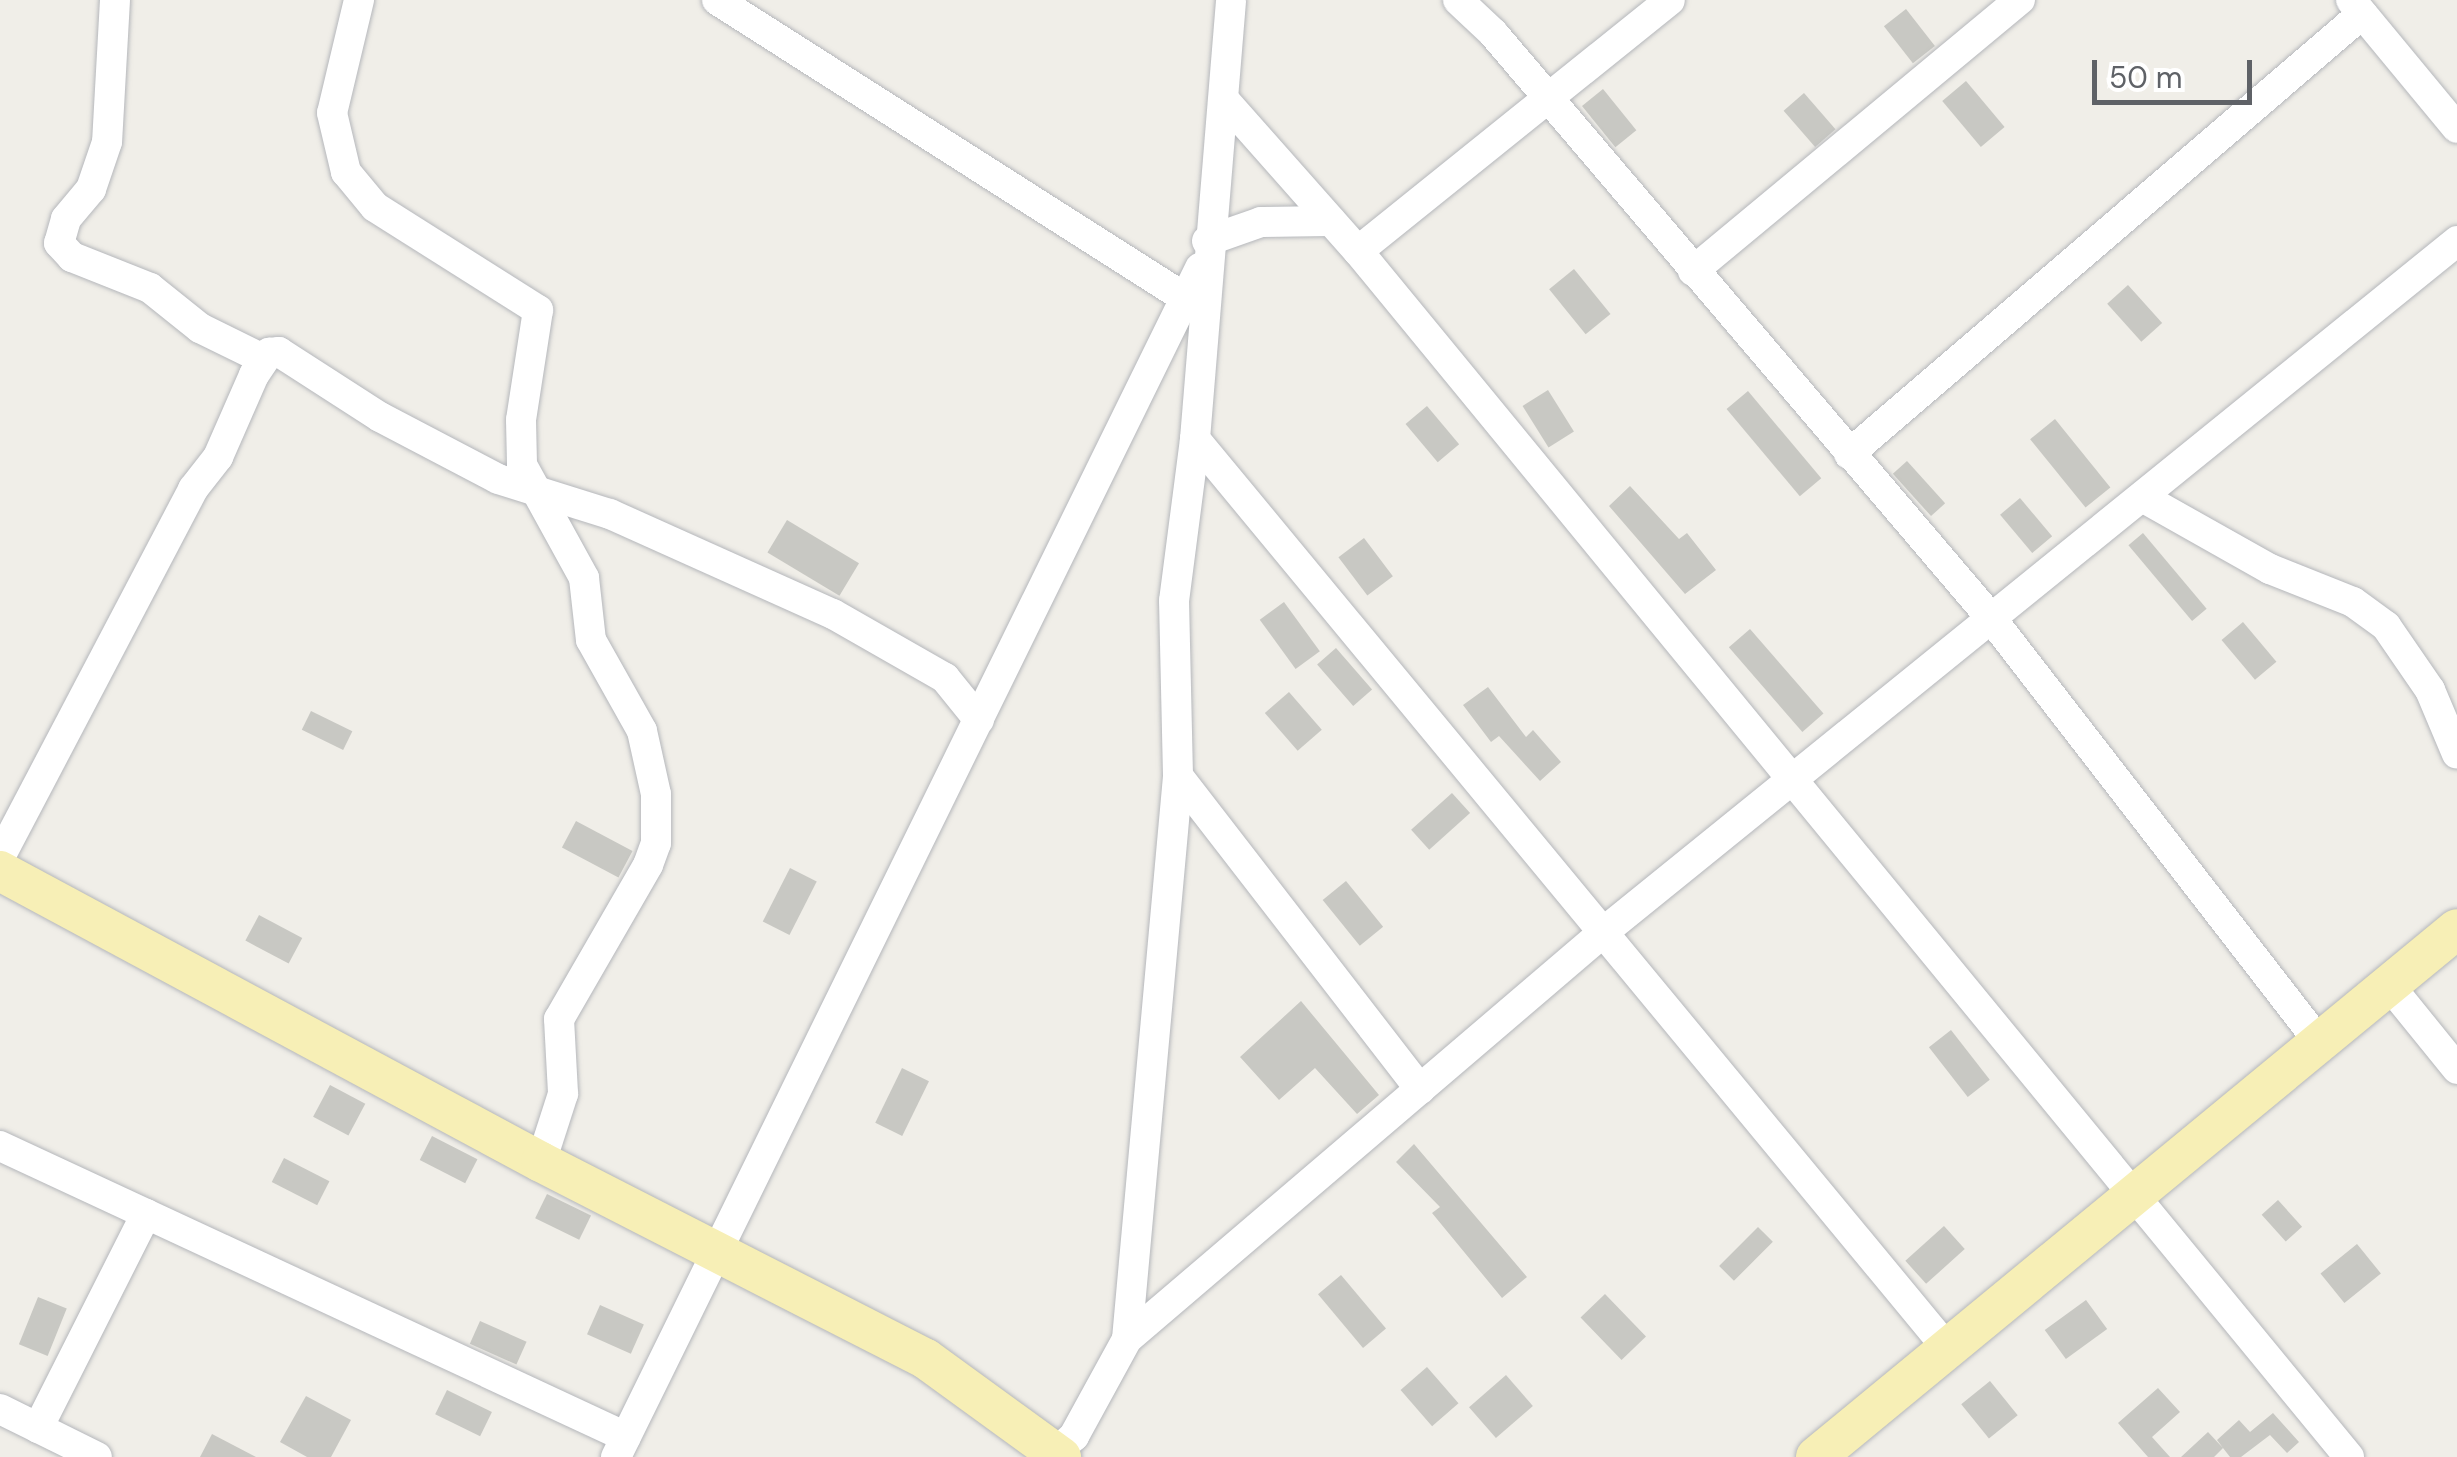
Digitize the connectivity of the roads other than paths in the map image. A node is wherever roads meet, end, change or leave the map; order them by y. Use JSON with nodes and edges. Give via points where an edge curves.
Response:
{"nodes":[{"id":1,"x":116,"y":0,"type":"edge"},
{"id":2,"x":359,"y":0,"type":"edge"},
{"id":3,"x":717,"y":0,"type":"edge"},
{"id":4,"x":1231,"y":0,"type":"edge"},
{"id":5,"x":1458,"y":0,"type":"edge"},
{"id":6,"x":1670,"y":0,"type":"edge"},
{"id":7,"x":2020,"y":0,"type":"edge"},
{"id":8,"x":2356,"y":7,"type":"edge"},
{"id":9,"x":1226,"y":102,"type":"junction"},
{"id":10,"x":1548,"y":102,"type":"junction"},
{"id":11,"x":2457,"y":128,"type":"edge"},
{"id":12,"x":1332,"y":221,"type":"junction"},
{"id":13,"x":2457,"y":241,"type":"edge"},
{"id":14,"x":1206,"y":249,"type":"junction"},
{"id":15,"x":1358,"y":252,"type":"junction"},
{"id":16,"x":1693,"y":270,"type":"junction"},
{"id":17,"x":1185,"y":298,"type":"junction"},
{"id":18,"x":263,"y":359,"type":"junction"},
{"id":19,"x":1194,"y":438,"type":"junction"},
{"id":20,"x":1849,"y":454,"type":"junction"},
{"id":21,"x":531,"y":490,"type":"junction"},
{"id":22,"x":2142,"y":496,"type":"junction"},
{"id":23,"x":1991,"y":618,"type":"junction"},
{"id":24,"x":979,"y":720,"type":"junction"},
{"id":25,"x":2457,"y":754,"type":"edge"},
{"id":26,"x":1178,"y":776,"type":"junction"},
{"id":27,"x":1790,"y":778,"type":"junction"},
{"id":28,"x":0,"y":856,"type":"edge"},
{"id":29,"x":0,"y":870,"type":"edge"},
{"id":30,"x":2457,"y":929,"type":"edge"},
{"id":31,"x":1606,"y":930,"type":"junction"},
{"id":32,"x":2389,"y":986,"type":"junction"},
{"id":33,"x":2320,"y":1044,"type":"junction"},
{"id":34,"x":2457,"y":1069,"type":"edge"},
{"id":35,"x":1420,"y":1089,"type":"junction"},
{"id":36,"x":0,"y":1146,"type":"edge"},
{"id":37,"x":541,"y":1162,"type":"junction"},
{"id":38,"x":2135,"y":1198,"type":"junction"},
{"id":39,"x":146,"y":1214,"type":"junction"},
{"id":40,"x":721,"y":1252,"type":"junction"},
{"id":41,"x":1127,"y":1339,"type":"junction"},
{"id":42,"x":1946,"y":1348,"type":"junction"},
{"id":43,"x":0,"y":1410,"type":"edge"},
{"id":44,"x":38,"y":1428,"type":"junction"},
{"id":45,"x":621,"y":1447,"type":"edge"},
{"id":46,"x":1050,"y":1456,"type":"edge"},
{"id":47,"x":97,"y":1457,"type":"edge"},
{"id":48,"x":1816,"y":1457,"type":"edge"},
{"id":49,"x":2349,"y":1457,"type":"edge"}],
"edges":[{"from":1,"to":18,"type":"street","via":[[107,142],[91,189],[66,219],[59,243],[72,257],[150,288],[200,328]]},
{"from":2,"to":21,"type":"street","via":[[335,94],[338,150],[363,198],[538,310],[520,445]]},
{"from":3,"to":17,"type":"street"},
{"from":4,"to":9,"type":"street"},
{"from":5,"to":10,"type":"street"},
{"from":6,"to":10,"type":"street"},
{"from":7,"to":16,"type":"street"},
{"from":8,"to":11,"type":"street"},
{"from":8,"to":20,"type":"street"},
{"from":9,"to":12,"type":"street"},
{"from":9,"to":14,"type":"street"},
{"from":10,"to":15,"type":"street"},
{"from":10,"to":16,"type":"street"},
{"from":12,"to":14,"type":"street","via":[[1261,222]]},
{"from":12,"to":15,"type":"street"},
{"from":13,"to":22,"type":"street"},
{"from":14,"to":17,"type":"street"},
{"from":14,"to":19,"type":"street"},
{"from":15,"to":27,"type":"street"},
{"from":16,"to":20,"type":"street"},
{"from":17,"to":24,"type":"street"},
{"from":18,"to":21,"type":"street","via":[[280,352],[292,356],[380,416]]},
{"from":18,"to":28,"type":"street","via":[[218,457],[194,489]]},
{"from":19,"to":26,"type":"street","via":[[1174,600]]},
{"from":19,"to":31,"type":"street"},
{"from":20,"to":23,"type":"street"},
{"from":21,"to":24,"type":"street","via":[[610,514],[833,614],[944,678]]},
{"from":21,"to":37,"type":"street","via":[[584,578],[592,640],[642,731],[656,794],[656,843],[648,865],[559,1019],[564,1094]]},
{"from":22,"to":23,"type":"street"},
{"from":22,"to":25,"type":"street","via":[[2270,569],[2354,602],[2386,626],[2430,690]]},
{"from":23,"to":27,"type":"street"},
{"from":23,"to":33,"type":"street"},
{"from":24,"to":40,"type":"street"},
{"from":26,"to":35,"type":"street"},
{"from":26,"to":41,"type":"street"},
{"from":27,"to":31,"type":"street"},
{"from":27,"to":38,"type":"street"},
{"from":29,"to":37,"type":"main road"},
{"from":30,"to":32,"type":"main road"},
{"from":31,"to":35,"type":"street"},
{"from":31,"to":42,"type":"street"},
{"from":32,"to":33,"type":"main road"},
{"from":32,"to":34,"type":"street"},
{"from":33,"to":38,"type":"main road"},
{"from":35,"to":41,"type":"street"},
{"from":36,"to":39,"type":"street"},
{"from":37,"to":40,"type":"main road"},
{"from":38,"to":42,"type":"main road"},
{"from":38,"to":49,"type":"street"},
{"from":39,"to":44,"type":"street"},
{"from":39,"to":45,"type":"street"},
{"from":40,"to":45,"type":"street"},
{"from":40,"to":46,"type":"main road","via":[[926,1359],[996,1404]]},
{"from":41,"to":46,"type":"street","via":[[1074,1436]]},
{"from":42,"to":48,"type":"main road"},
{"from":43,"to":44,"type":"street"},
{"from":44,"to":47,"type":"street"}]}
